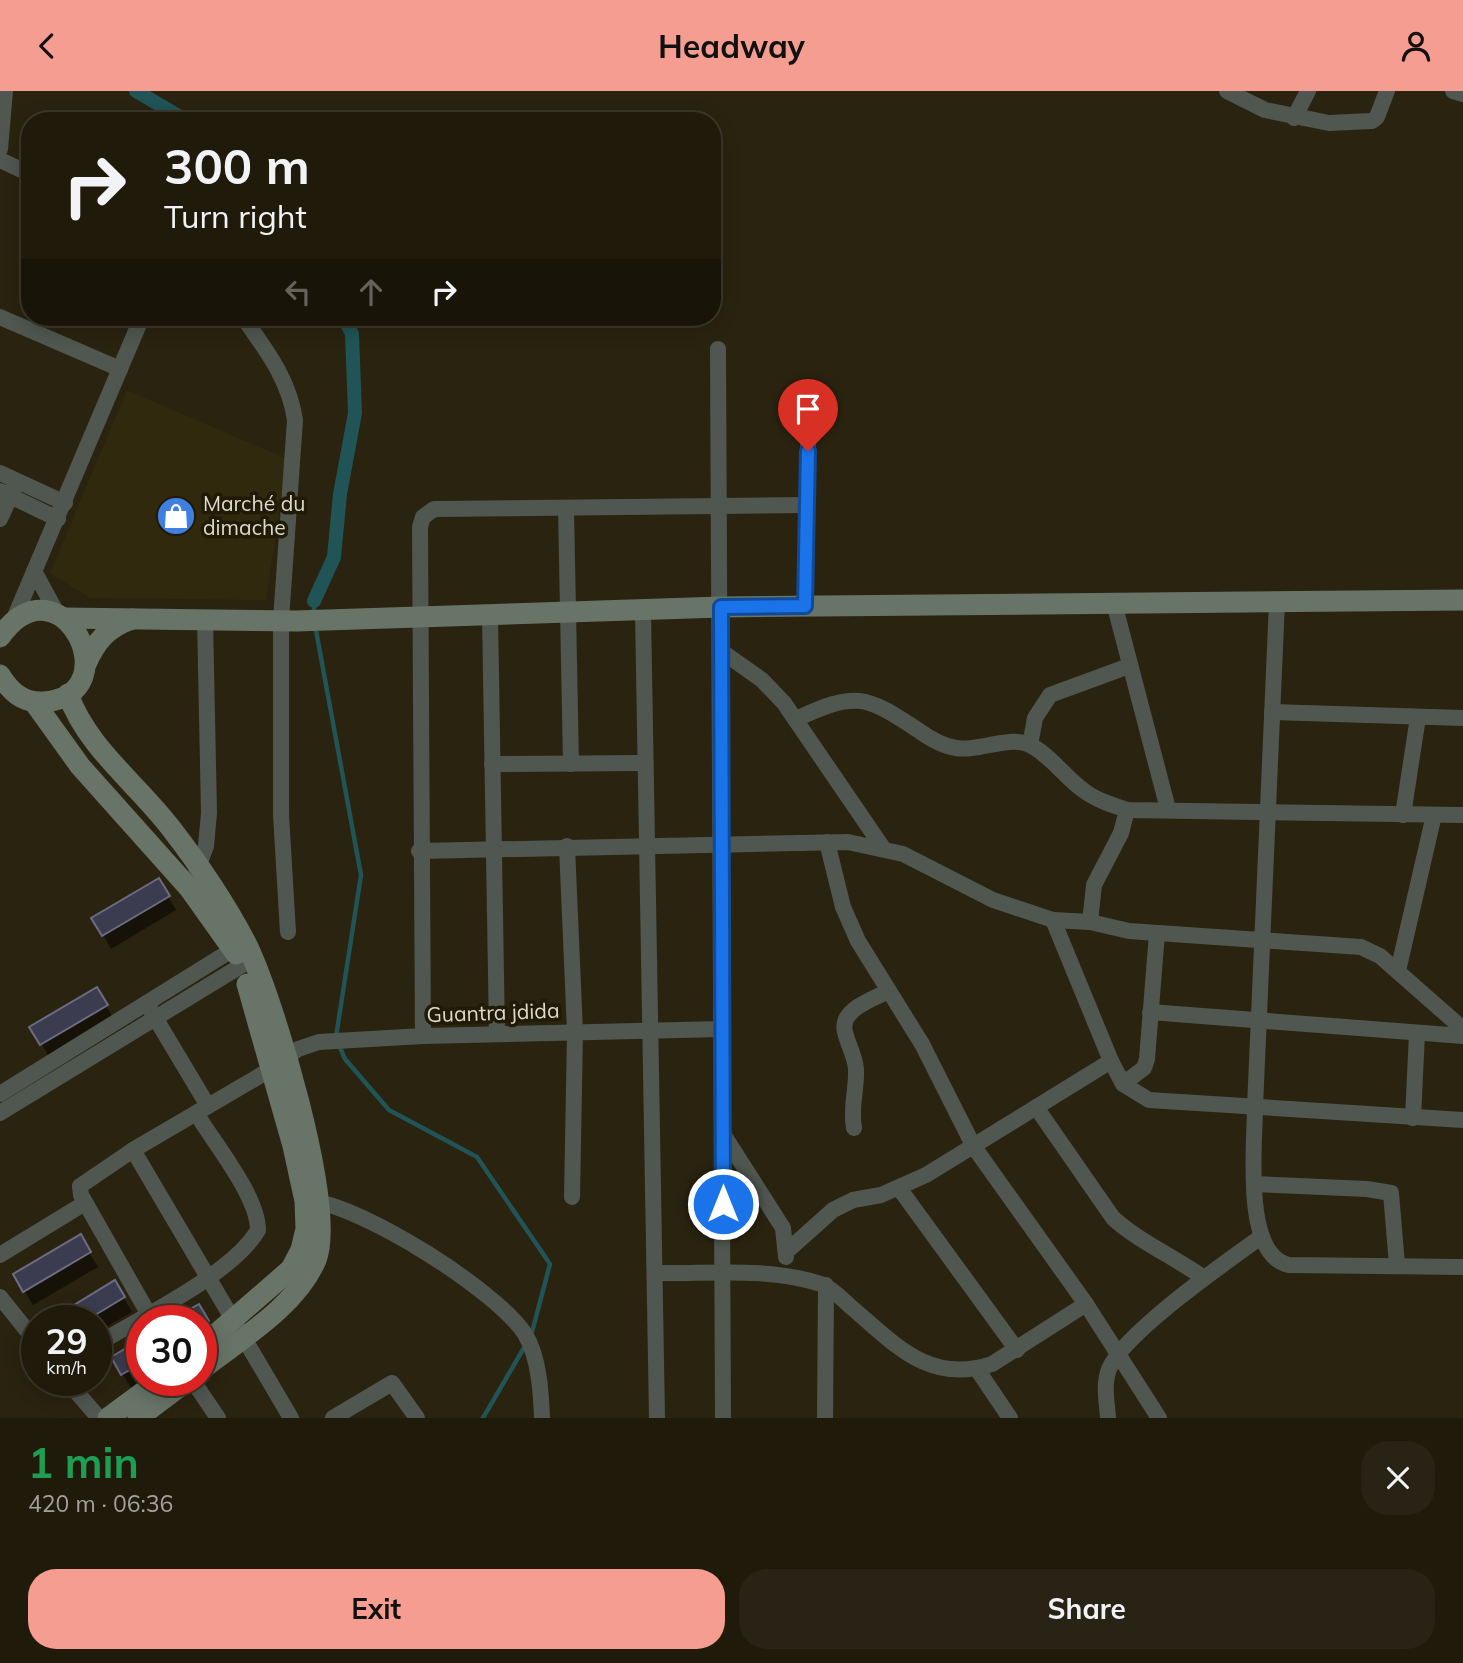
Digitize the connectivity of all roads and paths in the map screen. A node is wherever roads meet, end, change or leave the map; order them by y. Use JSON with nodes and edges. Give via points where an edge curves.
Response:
{"nodes":[{"id":1,"x":5,"y":91,"type":"edge"},
{"id":2,"x":1308,"y":91,"type":"edge"},
{"id":3,"x":1387,"y":91,"type":"edge"},
{"id":4,"x":1453,"y":91,"type":"edge"},
{"id":5,"x":1230,"y":92,"type":"edge"},
{"id":6,"x":1463,"y":94,"type":"edge"},
{"id":7,"x":1294,"y":118,"type":"junction"},
{"id":8,"x":0,"y":149,"type":"edge"},
{"id":9,"x":0,"y":160,"type":"edge"},
{"id":10,"x":21,"y":170,"type":"edge"},
{"id":11,"x":0,"y":317,"type":"edge"},
{"id":12,"x":138,"y":326,"type":"edge"},
{"id":13,"x":249,"y":326,"type":"edge"},
{"id":14,"x":718,"y":349,"type":"dead end"},
{"id":15,"x":120,"y":369,"type":"junction"},
{"id":16,"x":808,"y":396,"type":"dead end"},
{"id":17,"x":0,"y":473,"type":"edge"},
{"id":18,"x":9,"y":490,"type":"edge"},
{"id":19,"x":31,"y":497,"type":"junction"},
{"id":20,"x":65,"y":503,"type":"junction"},
{"id":21,"x":720,"y":505,"type":"junction"},
{"id":22,"x":807,"y":505,"type":"junction"},
{"id":23,"x":566,"y":508,"type":"junction"},
{"id":24,"x":0,"y":519,"type":"edge"},
{"id":25,"x":58,"y":519,"type":"junction"},
{"id":26,"x":34,"y":572,"type":"junction"},
{"id":27,"x":1463,"y":600,"type":"edge"},
{"id":28,"x":1277,"y":602,"type":"junction"},
{"id":29,"x":1114,"y":603,"type":"junction"},
{"id":30,"x":805,"y":606,"type":"junction"},
{"id":31,"x":721,"y":607,"type":"junction"},
{"id":32,"x":643,"y":612,"type":"junction"},
{"id":33,"x":568,"y":614,"type":"junction"},
{"id":34,"x":490,"y":615,"type":"junction"},
{"id":35,"x":61,"y":616,"type":"junction"},
{"id":36,"x":418,"y":616,"type":"junction"},
{"id":37,"x":139,"y":617,"type":"junction"},
{"id":38,"x":205,"y":619,"type":"junction"},
{"id":39,"x":288,"y":621,"type":"junction"},
{"id":40,"x":6,"y":625,"type":"edge"},
{"id":41,"x":721,"y":651,"type":"junction"},
{"id":42,"x":86,"y":664,"type":"junction"},
{"id":43,"x":1129,"y":666,"type":"junction"},
{"id":44,"x":0,"y":675,"type":"edge"},
{"id":45,"x":68,"y":694,"type":"junction"},
{"id":46,"x":34,"y":702,"type":"junction"},
{"id":47,"x":1272,"y":712,"type":"junction"},
{"id":48,"x":1418,"y":717,"type":"junction"},
{"id":49,"x":1463,"y":718,"type":"edge"},
{"id":50,"x":796,"y":719,"type":"junction"},
{"id":51,"x":1030,"y":745,"type":"junction"},
{"id":52,"x":492,"y":764,"type":"junction"},
{"id":53,"x":571,"y":764,"type":"junction"},
{"id":54,"x":645,"y":764,"type":"junction"},
{"id":55,"x":1127,"y":810,"type":"junction"},
{"id":56,"x":1168,"y":810,"type":"junction"},
{"id":57,"x":1268,"y":813,"type":"junction"},
{"id":58,"x":1403,"y":815,"type":"junction"},
{"id":59,"x":1434,"y":815,"type":"junction"},
{"id":60,"x":1463,"y":815,"type":"edge"},
{"id":61,"x":827,"y":842,"type":"junction"},
{"id":62,"x":646,"y":844,"type":"junction"},
{"id":63,"x":722,"y":845,"type":"junction"},
{"id":64,"x":567,"y":846,"type":"junction"},
{"id":65,"x":883,"y":848,"type":"junction"},
{"id":66,"x":494,"y":850,"type":"junction"},
{"id":67,"x":419,"y":851,"type":"junction"},
{"id":68,"x":199,"y":868,"type":"junction"},
{"id":69,"x":189,"y":888,"type":"junction"},
{"id":70,"x":1053,"y":920,"type":"junction"},
{"id":71,"x":1090,"y":922,"type":"junction"},
{"id":72,"x":288,"y":932,"type":"dead end"},
{"id":73,"x":1157,"y":933,"type":"junction"},
{"id":74,"x":1264,"y":940,"type":"junction"},
{"id":75,"x":243,"y":954,"type":"junction"},
{"id":76,"x":1398,"y":971,"type":"junction"},
{"id":77,"x":889,"y":991,"type":"junction"},
{"id":78,"x":150,"y":1010,"type":"junction"},
{"id":79,"x":1150,"y":1011,"type":"junction"},
{"id":80,"x":1260,"y":1021,"type":"junction"},
{"id":81,"x":722,"y":1029,"type":"junction"},
{"id":82,"x":1463,"y":1029,"type":"edge"},
{"id":83,"x":649,"y":1030,"type":"junction"},
{"id":84,"x":575,"y":1032,"type":"junction"},
{"id":85,"x":1417,"y":1033,"type":"junction"},
{"id":86,"x":497,"y":1034,"type":"junction"},
{"id":87,"x":423,"y":1036,"type":"junction"},
{"id":88,"x":1463,"y":1036,"type":"edge"},
{"id":89,"x":1111,"y":1061,"type":"junction"},
{"id":90,"x":280,"y":1062,"type":"junction"},
{"id":91,"x":1123,"y":1084,"type":"junction"},
{"id":92,"x":0,"y":1094,"type":"edge"},
{"id":93,"x":1037,"y":1107,"type":"junction"},
{"id":94,"x":1255,"y":1107,"type":"junction"},
{"id":95,"x":202,"y":1109,"type":"junction"},
{"id":96,"x":0,"y":1113,"type":"edge"},
{"id":97,"x":1413,"y":1118,"type":"junction"},
{"id":98,"x":1463,"y":1120,"type":"edge"},
{"id":99,"x":854,"y":1128,"type":"dead end"},
{"id":100,"x":723,"y":1134,"type":"junction"},
{"id":101,"x":974,"y":1147,"type":"junction"},
{"id":102,"x":133,"y":1150,"type":"junction"},
{"id":103,"x":1254,"y":1184,"type":"junction"},
{"id":104,"x":899,"y":1188,"type":"junction"},
{"id":105,"x":572,"y":1197,"type":"dead end"},
{"id":106,"x":313,"y":1201,"type":"junction"},
{"id":107,"x":85,"y":1203,"type":"junction"},
{"id":108,"x":1261,"y":1237,"type":"junction"},
{"id":109,"x":786,"y":1252,"type":"junction"},
{"id":110,"x":0,"y":1255,"type":"edge"},
{"id":111,"x":1397,"y":1265,"type":"junction"},
{"id":112,"x":1463,"y":1267,"type":"edge"},
{"id":113,"x":655,"y":1273,"type":"junction"},
{"id":114,"x":786,"y":1274,"type":"junction"},
{"id":115,"x":722,"y":1275,"type":"junction"},
{"id":116,"x":206,"y":1278,"type":"junction"},
{"id":117,"x":1204,"y":1278,"type":"junction"},
{"id":118,"x":825,"y":1285,"type":"junction"},
{"id":119,"x":0,"y":1297,"type":"edge"},
{"id":120,"x":1086,"y":1304,"type":"junction"},
{"id":121,"x":143,"y":1305,"type":"edge"},
{"id":122,"x":161,"y":1305,"type":"edge"},
{"id":123,"x":21,"y":1323,"type":"edge"},
{"id":124,"x":237,"y":1330,"type":"junction"},
{"id":125,"x":217,"y":1339,"type":"edge"},
{"id":126,"x":1017,"y":1350,"type":"junction"},
{"id":127,"x":217,"y":1352,"type":"edge"},
{"id":128,"x":1118,"y":1354,"type":"junction"},
{"id":129,"x":977,"y":1369,"type":"junction"},
{"id":130,"x":80,"y":1396,"type":"edge"},
{"id":131,"x":138,"y":1396,"type":"edge"},
{"id":132,"x":167,"y":1396,"type":"edge"},
{"id":133,"x":203,"y":1396,"type":"edge"},
{"id":134,"x":99,"y":1418,"type":"edge"},
{"id":135,"x":108,"y":1418,"type":"edge"},
{"id":136,"x":138,"y":1418,"type":"edge"},
{"id":137,"x":218,"y":1418,"type":"edge"},
{"id":138,"x":291,"y":1418,"type":"edge"},
{"id":139,"x":333,"y":1418,"type":"edge"},
{"id":140,"x":417,"y":1418,"type":"edge"},
{"id":141,"x":542,"y":1418,"type":"edge"},
{"id":142,"x":657,"y":1418,"type":"edge"},
{"id":143,"x":723,"y":1418,"type":"edge"},
{"id":144,"x":825,"y":1418,"type":"edge"},
{"id":145,"x":1010,"y":1418,"type":"edge"},
{"id":146,"x":1108,"y":1418,"type":"edge"},
{"id":147,"x":1159,"y":1418,"type":"edge"}],
"edges":[{"from":1,"to":8,"type":"street"},
{"from":2,"to":7,"type":"street"},
{"from":3,"to":7,"type":"street","via":[[1371,121],[1329,123]]},
{"from":4,"to":6,"type":"street"},
{"from":5,"to":7,"type":"street","via":[[1265,110]]},
{"from":9,"to":10,"type":"street"},
{"from":11,"to":15,"type":"street"},
{"from":12,"to":15,"type":"street"},
{"from":13,"to":39,"type":"street","via":[[282,376],[295,420]]},
{"from":14,"to":21,"type":"street"},
{"from":15,"to":20,"type":"street"},
{"from":16,"to":22,"type":"street"},
{"from":17,"to":18,"type":"street"},
{"from":18,"to":19,"type":"street"},
{"from":18,"to":24,"type":"street"},
{"from":19,"to":20,"type":"street"},
{"from":19,"to":25,"type":"street"},
{"from":20,"to":25,"type":"street"},
{"from":21,"to":22,"type":"street"},
{"from":21,"to":23,"type":"street"},
{"from":21,"to":31,"type":"street"},
{"from":22,"to":30,"type":"street"},
{"from":23,"to":33,"type":"street"},
{"from":23,"to":36,"type":"street","via":[[434,509],[423,517]]},
{"from":25,"to":26,"type":"street"},
{"from":26,"to":35,"type":"street"},
{"from":26,"to":40,"type":"street"},
{"from":27,"to":28,"type":"street"},
{"from":28,"to":29,"type":"street"},
{"from":28,"to":47,"type":"street"},
{"from":29,"to":30,"type":"street"},
{"from":29,"to":43,"type":"street"},
{"from":30,"to":31,"type":"street"},
{"from":31,"to":32,"type":"street"},
{"from":31,"to":41,"type":"street"},
{"from":32,"to":33,"type":"street"},
{"from":32,"to":54,"type":"street"},
{"from":33,"to":34,"type":"street"},
{"from":33,"to":53,"type":"street"},
{"from":34,"to":36,"type":"street"},
{"from":34,"to":52,"type":"street"},
{"from":35,"to":37,"type":"street"},
{"from":35,"to":40,"type":"street","via":[[27,614]]},
{"from":35,"to":42,"type":"street","via":[[81,638]]},
{"from":36,"to":39,"type":"street"},
{"from":36,"to":67,"type":"street"},
{"from":37,"to":38,"type":"street"},
{"from":37,"to":42,"type":"street","via":[[105,633]]},
{"from":38,"to":39,"type":"street"},
{"from":38,"to":68,"type":"street","via":[[209,813]]},
{"from":39,"to":72,"type":"street","via":[[281,815]]},
{"from":41,"to":50,"type":"street","via":[[762,680]]},
{"from":41,"to":63,"type":"street"},
{"from":42,"to":45,"type":"street"},
{"from":43,"to":51,"type":"street","via":[[1049,695],[1035,718]]},
{"from":43,"to":56,"type":"street"},
{"from":44,"to":46,"type":"street","via":[[18,697]]},
{"from":45,"to":46,"type":"street"},
{"from":45,"to":68,"type":"street","via":[[84,728],[170,827]]},
{"from":46,"to":69,"type":"street","via":[[80,766]]},
{"from":47,"to":48,"type":"street"},
{"from":47,"to":57,"type":"street"},
{"from":48,"to":49,"type":"street"},
{"from":48,"to":58,"type":"street"},
{"from":50,"to":51,"type":"street","via":[[846,699],[867,701],[951,747]]},
{"from":50,"to":65,"type":"street"},
{"from":51,"to":55,"type":"street","via":[[1084,792]]},
{"from":52,"to":53,"type":"street"},
{"from":52,"to":66,"type":"street"},
{"from":53,"to":54,"type":"street"},
{"from":54,"to":62,"type":"street"},
{"from":55,"to":56,"type":"street"},
{"from":55,"to":71,"type":"street","via":[[1121,833],[1094,885]]},
{"from":56,"to":57,"type":"street"},
{"from":57,"to":58,"type":"street"},
{"from":57,"to":74,"type":"street"},
{"from":58,"to":59,"type":"street"},
{"from":59,"to":60,"type":"street"},
{"from":59,"to":76,"type":"street"},
{"from":61,"to":63,"type":"street"},
{"from":61,"to":65,"type":"street"},
{"from":61,"to":77,"type":"street","via":[[843,907]]},
{"from":62,"to":63,"type":"street"},
{"from":62,"to":64,"type":"street"},
{"from":62,"to":83,"type":"street"},
{"from":63,"to":81,"type":"street"},
{"from":64,"to":66,"type":"street"},
{"from":64,"to":84,"type":"street"},
{"from":65,"to":70,"type":"street","via":[[915,859],[993,900]]},
{"from":66,"to":67,"type":"street"},
{"from":66,"to":86,"type":"street"},
{"from":67,"to":87,"type":"street"},
{"from":68,"to":69,"type":"street"},
{"from":68,"to":75,"type":"street"},
{"from":69,"to":75,"type":"street"},
{"from":70,"to":71,"type":"street"},
{"from":70,"to":89,"type":"street"},
{"from":71,"to":73,"type":"street"},
{"from":73,"to":74,"type":"street"},
{"from":73,"to":79,"type":"street"},
{"from":74,"to":76,"type":"street","via":[[1361,947]]},
{"from":74,"to":80,"type":"street"},
{"from":75,"to":78,"type":"street"},
{"from":75,"to":90,"type":"street"},
{"from":76,"to":82,"type":"street"},
{"from":77,"to":99,"type":"street","via":[[849,1014],[845,1021],[856,1072],[851,1109]]},
{"from":77,"to":101,"type":"street","via":[[922,1044]]},
{"from":78,"to":92,"type":"street"},
{"from":78,"to":95,"type":"street"},
{"from":78,"to":96,"type":"street"},
{"from":79,"to":80,"type":"street"},
{"from":79,"to":91,"type":"street","via":[[1144,1068]]},
{"from":80,"to":85,"type":"street"},
{"from":80,"to":94,"type":"street"},
{"from":81,"to":83,"type":"street","name":"Guantra jdida"},
{"from":81,"to":100,"type":"street"},
{"from":83,"to":84,"type":"street","name":"Guantra jdida"},
{"from":83,"to":113,"type":"street"},
{"from":84,"to":86,"type":"street","name":"Guantra jdida"},
{"from":84,"to":105,"type":"street"},
{"from":85,"to":88,"type":"street"},
{"from":85,"to":97,"type":"street"},
{"from":86,"to":87,"type":"street","name":"Guantra jdida"},
{"from":87,"to":90,"type":"street","name":"Guantra jdida","via":[[320,1042]]},
{"from":89,"to":91,"type":"street"},
{"from":89,"to":93,"type":"street"},
{"from":90,"to":95,"type":"street","name":"Guantra jdida"},
{"from":90,"to":106,"type":"street"},
{"from":91,"to":94,"type":"street","via":[[1149,1100]]},
{"from":93,"to":101,"type":"street"},
{"from":93,"to":117,"type":"street","via":[[1114,1218]]},
{"from":94,"to":97,"type":"street"},
{"from":94,"to":103,"type":"street"},
{"from":95,"to":102,"type":"street","name":"Guantra jdida"},
{"from":95,"to":116,"type":"street","via":[[258,1218],[252,1241]]},
{"from":97,"to":98,"type":"street"},
{"from":100,"to":109,"type":"street","via":[[783,1228]]},
{"from":100,"to":115,"type":"street"},
{"from":101,"to":104,"type":"street"},
{"from":101,"to":120,"type":"street"},
{"from":102,"to":107,"type":"street","name":"Guantra jdida","via":[[84,1181],[80,1190]]},
{"from":102,"to":116,"type":"street"},
{"from":103,"to":108,"type":"street"},
{"from":103,"to":111,"type":"street","via":[[1391,1193]]},
{"from":104,"to":109,"type":"street","via":[[833,1209]]},
{"from":104,"to":126,"type":"street"},
{"from":106,"to":124,"type":"street","via":[[301,1250],[291,1269]]},
{"from":106,"to":141,"type":"street","via":[[349,1210],[383,1226],[498,1305],[527,1337]]},
{"from":107,"to":110,"type":"street"},
{"from":107,"to":121,"type":"street"},
{"from":108,"to":111,"type":"street","via":[[1279,1263]]},
{"from":108,"to":117,"type":"street"},
{"from":109,"to":114,"type":"street"},
{"from":111,"to":112,"type":"street"},
{"from":113,"to":115,"type":"street"},
{"from":113,"to":142,"type":"street"},
{"from":114,"to":115,"type":"street"},
{"from":114,"to":118,"type":"street"},
{"from":115,"to":143,"type":"street"},
{"from":116,"to":122,"type":"street"},
{"from":116,"to":124,"type":"street"},
{"from":117,"to":128,"type":"street"},
{"from":118,"to":129,"type":"street","via":[[910,1357],[928,1366]]},
{"from":118,"to":144,"type":"street"},
{"from":119,"to":123,"type":"street"},
{"from":120,"to":126,"type":"street"},
{"from":120,"to":128,"type":"street"},
{"from":124,"to":125,"type":"street"},
{"from":124,"to":127,"type":"street"},
{"from":124,"to":138,"type":"street"},
{"from":126,"to":129,"type":"street"},
{"from":128,"to":146,"type":"street","via":[[1108,1371]]},
{"from":128,"to":147,"type":"street"},
{"from":129,"to":145,"type":"street"},
{"from":130,"to":134,"type":"street"},
{"from":131,"to":135,"type":"street"},
{"from":132,"to":136,"type":"street"},
{"from":133,"to":137,"type":"street"},
{"from":139,"to":140,"type":"street","via":[[392,1384]]}]}
